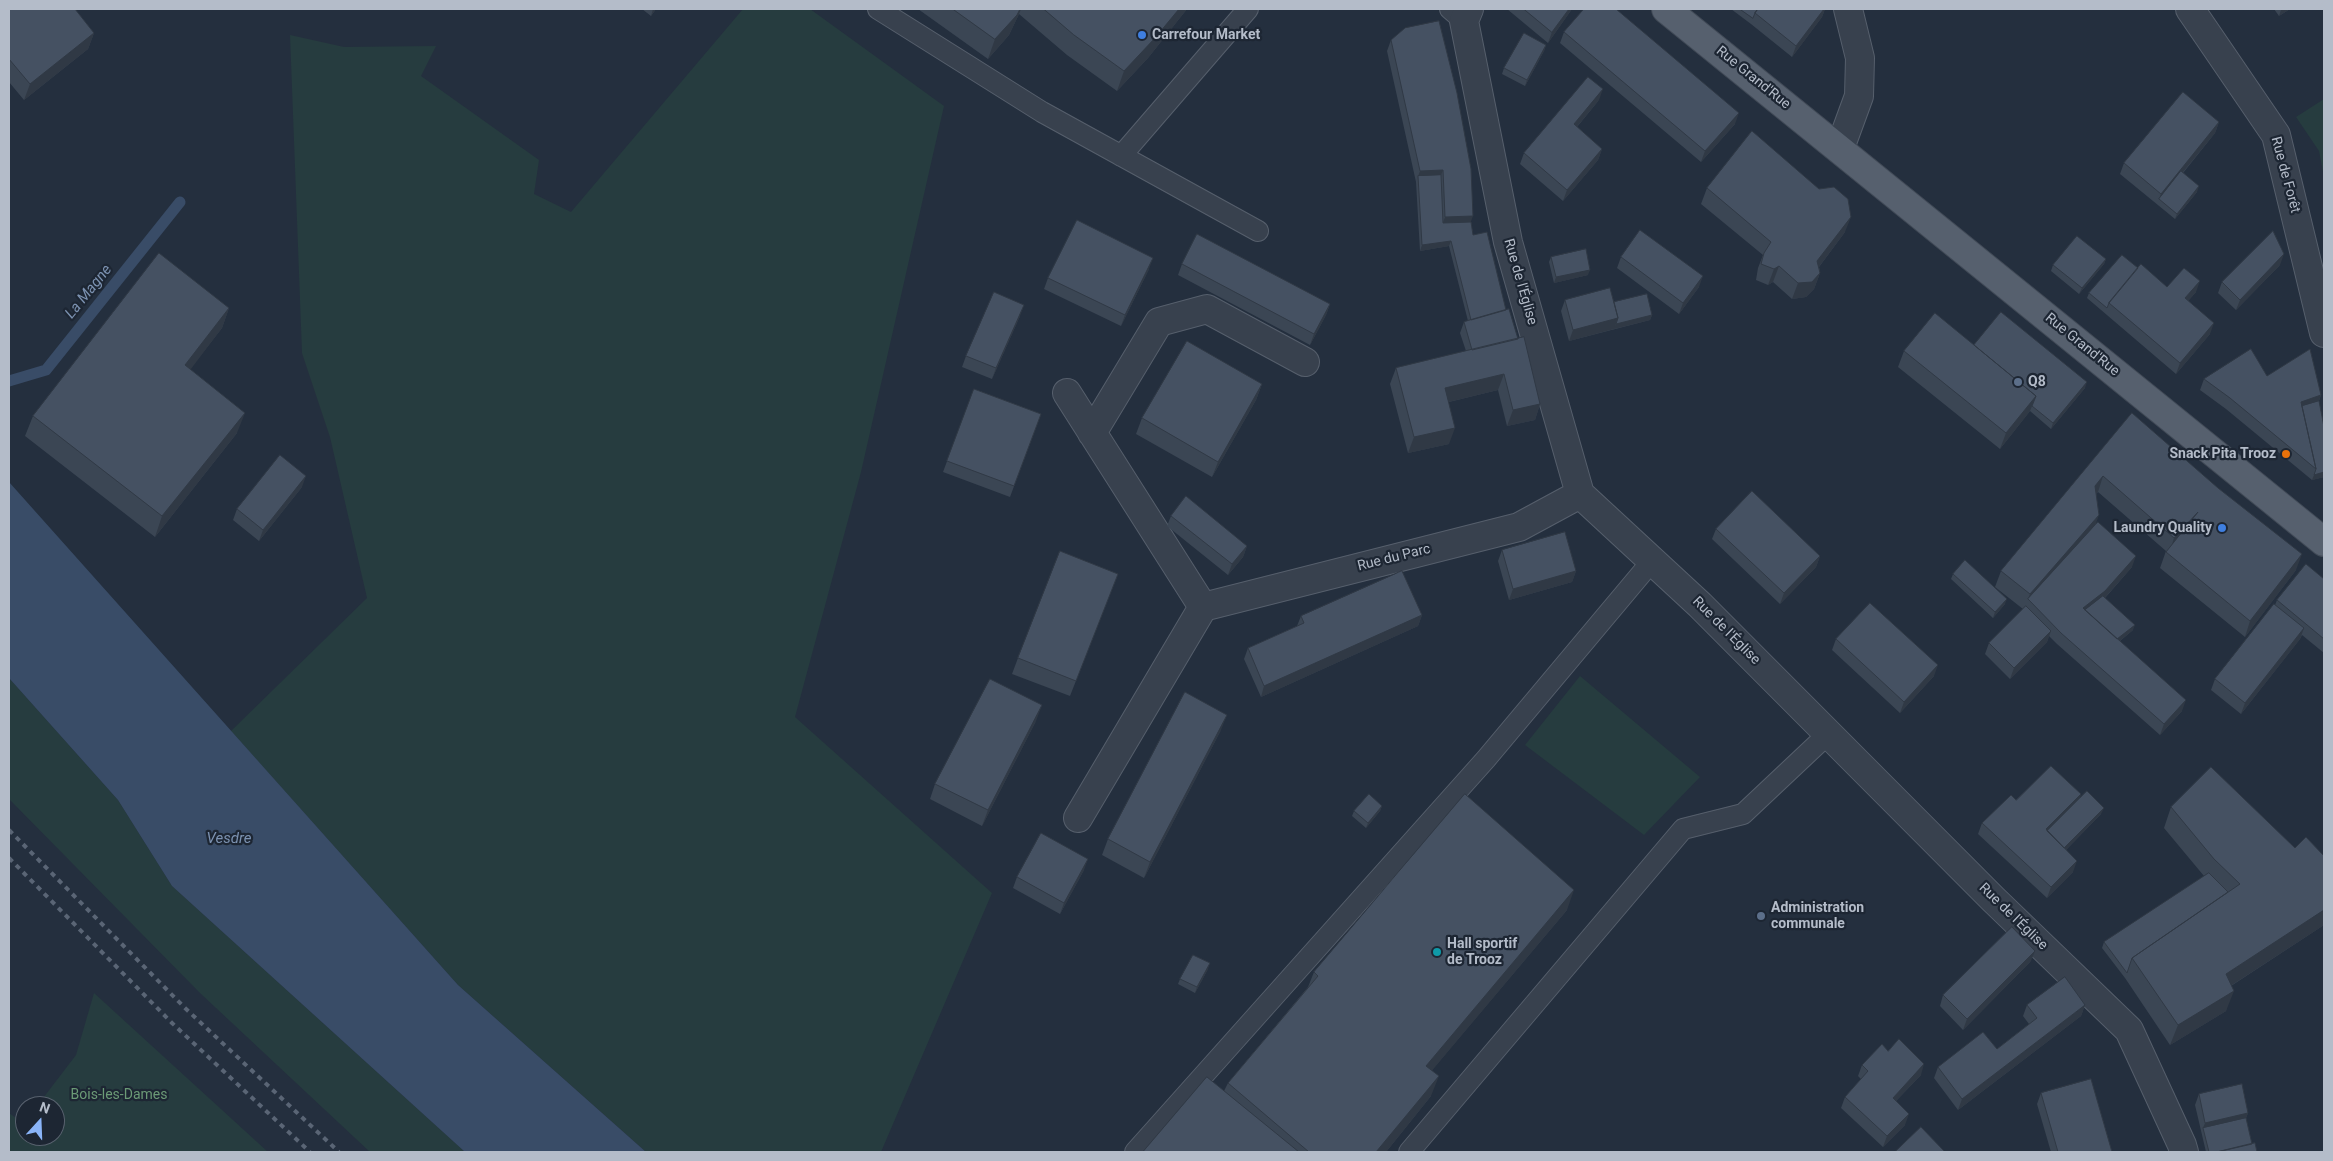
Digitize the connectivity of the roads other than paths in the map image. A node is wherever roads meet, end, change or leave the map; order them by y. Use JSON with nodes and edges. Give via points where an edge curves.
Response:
{"nodes":[{"id":1,"x":878,"y":9,"type":"edge"},
{"id":2,"x":1248,"y":9,"type":"edge"},
{"id":3,"x":1666,"y":9,"type":"edge"},
{"id":4,"x":1848,"y":9,"type":"edge"},
{"id":5,"x":2190,"y":9,"type":"edge"},
{"id":6,"x":1461,"y":13,"type":"edge"},
{"id":7,"x":1840,"y":148,"type":"junction"},
{"id":8,"x":1121,"y":156,"type":"junction"},
{"id":9,"x":1258,"y":232,"type":"dead end"},
{"id":10,"x":2324,"y":333,"type":"edge"},
{"id":11,"x":1306,"y":362,"type":"dead end"},
{"id":12,"x":1067,"y":393,"type":"dead end"},
{"id":13,"x":1092,"y":432,"type":"junction"},
{"id":14,"x":1580,"y":494,"type":"junction"},
{"id":15,"x":2324,"y":542,"type":"edge"},
{"id":16,"x":1652,"y":561,"type":"junction"},
{"id":17,"x":1203,"y":607,"type":"junction"},
{"id":18,"x":1828,"y":734,"type":"junction"},
{"id":19,"x":1078,"y":818,"type":"dead end"},
{"id":20,"x":1135,"y":1152,"type":"edge"},
{"id":21,"x":1409,"y":1152,"type":"edge"},
{"id":22,"x":2184,"y":1152,"type":"edge"}],
"edges":[{"from":1,"to":8,"type":"lane","via":[[1042,112]]},
{"from":2,"to":8,"type":"lane"},
{"from":3,"to":7,"type":"main road","name":"Rue Grand'Rue"},
{"from":4,"to":7,"type":"street","via":[[1860,58],[1858,96]]},
{"from":5,"to":10,"type":"street","name":"Rue de Forêt","via":[[2276,135]]},
{"from":6,"to":14,"type":"street","name":"Rue de l'Église","via":[[1508,242]]},
{"from":7,"to":15,"type":"main road","name":"Rue Grand'Rue"},
{"from":8,"to":9,"type":"lane"},
{"from":11,"to":13,"type":"street","via":[[1208,309],[1159,322]]},
{"from":12,"to":13,"type":"street"},
{"from":13,"to":17,"type":"street"},
{"from":14,"to":16,"type":"street","name":"Rue de l'Église"},
{"from":14,"to":17,"type":"street","name":"Rue du Parc","via":[[1519,527]]},
{"from":16,"to":18,"type":"street","name":"Rue de l'Église"},
{"from":16,"to":20,"type":"lane","via":[[1486,759]]},
{"from":17,"to":19,"type":"street"},
{"from":18,"to":21,"type":"lane","via":[[1743,814],[1683,829]]},
{"from":18,"to":22,"type":"street","name":"Rue de l'Église","via":[[2129,1030]]}]}
